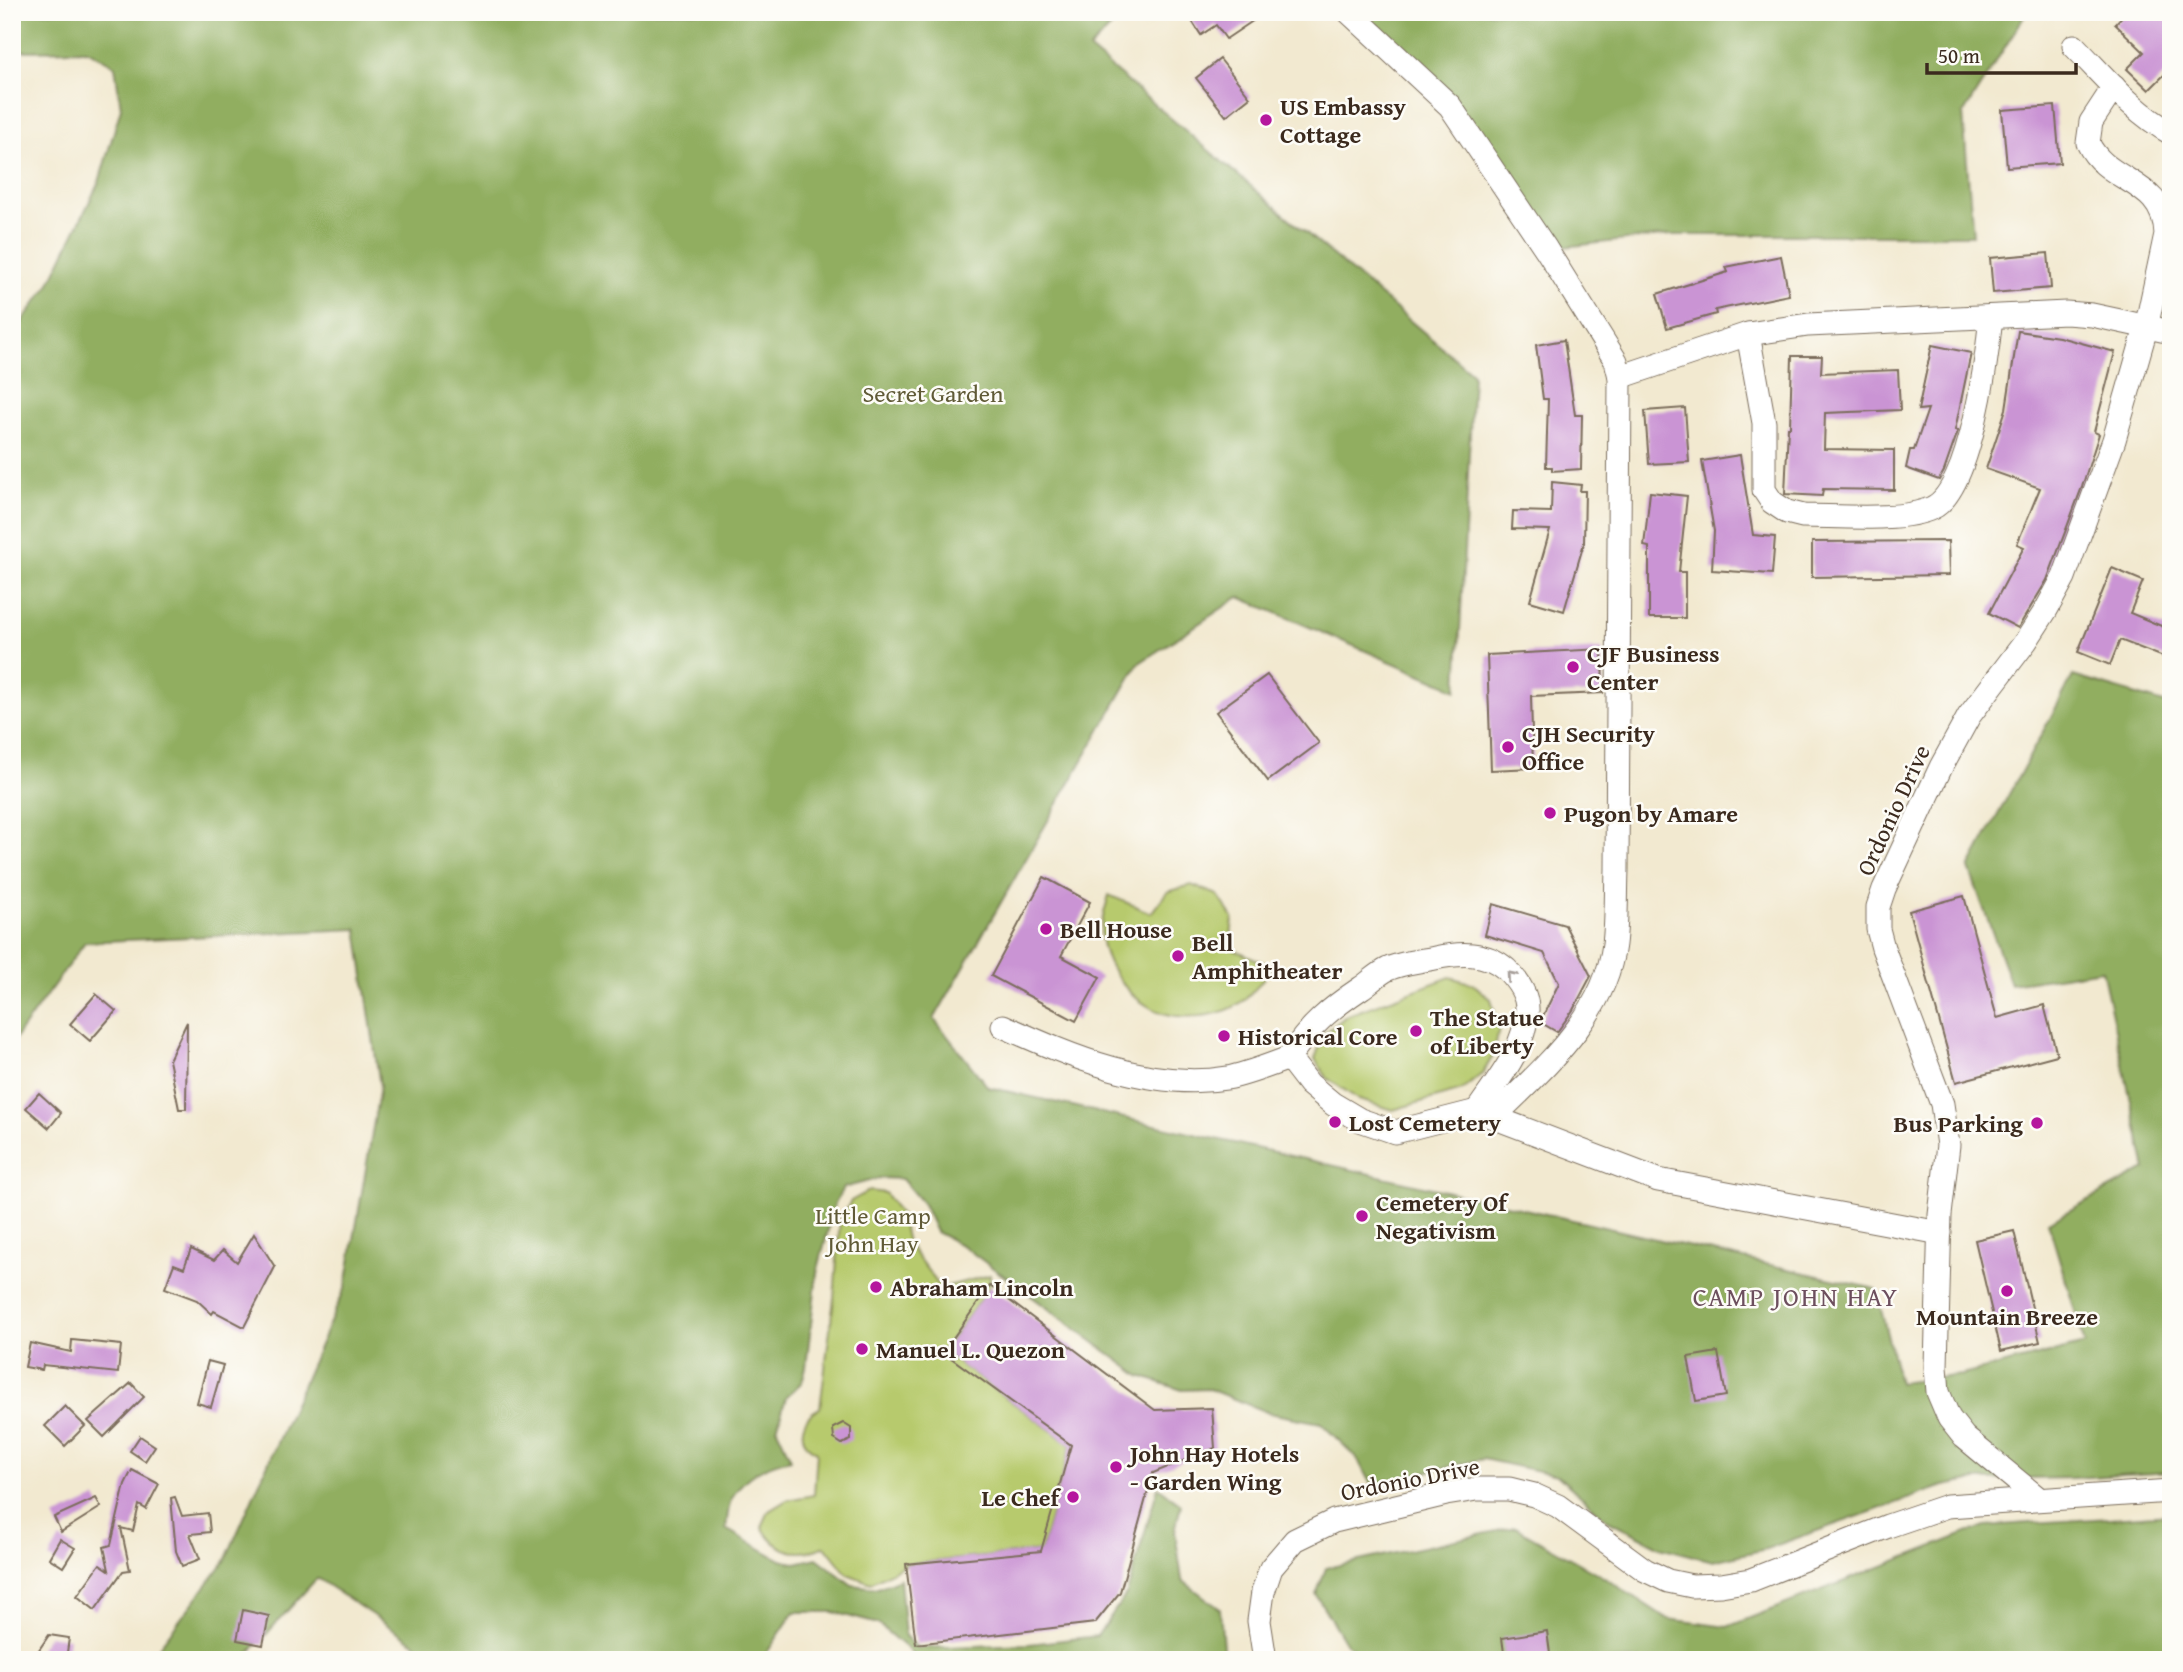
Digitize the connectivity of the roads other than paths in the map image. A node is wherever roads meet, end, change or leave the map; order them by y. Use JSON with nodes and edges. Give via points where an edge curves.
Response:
{"nodes":[{"id":1,"x":1349,"y":12,"type":"edge"},
{"id":2,"x":2074,"y":46,"type":"dead end"},
{"id":3,"x":2114,"y":87,"type":"junction"},
{"id":4,"x":2171,"y":133,"type":"edge"},
{"id":5,"x":1992,"y":317,"type":"junction"},
{"id":6,"x":2146,"y":328,"type":"junction"},
{"id":7,"x":2171,"y":332,"type":"edge"},
{"id":8,"x":1748,"y":334,"type":"junction"},
{"id":9,"x":1620,"y":377,"type":"junction"},
{"id":10,"x":1003,"y":1026,"type":"dead end"},
{"id":11,"x":1289,"y":1058,"type":"junction"},
{"id":12,"x":1486,"y":1114,"type":"junction"},
{"id":13,"x":1940,"y":1233,"type":"junction"},
{"id":14,"x":1987,"y":1457,"type":"junction"},
{"id":15,"x":2171,"y":1491,"type":"edge"},
{"id":16,"x":2039,"y":1499,"type":"junction"},
{"id":17,"x":2007,"y":1501,"type":"junction"},
{"id":18,"x":1265,"y":1660,"type":"edge"}],
"edges":[{"from":1,"to":9,"type":"street","via":[[1450,106],[1578,300],[1616,361]]},
{"from":2,"to":3,"type":"street"},
{"from":3,"to":4,"type":"street"},
{"from":3,"to":6,"type":"street","name":"Ordonio Drive","via":[[2091,122],[2088,143],[2098,159],[2148,194],[2165,218],[2166,234]]},
{"from":5,"to":6,"type":"street","via":[[2066,313]]},
{"from":5,"to":8,"type":"street","via":[[1854,321]]},
{"from":5,"to":8,"type":"street","via":[[1975,421],[1956,477],[1948,495],[1934,508],[1913,514],[1803,516],[1772,502],[1764,490],[1763,422]]},
{"from":6,"to":7,"type":"street"},
{"from":6,"to":13,"type":"street","name":"Ordonio Drive","via":[[2110,452],[2064,577],[2026,641],[1985,692],[1956,739],[1878,907],[1883,948],[1942,1104],[1948,1145]]},
{"from":8,"to":9,"type":"street"},
{"from":9,"to":12,"type":"street","via":[[1614,945],[1598,997],[1581,1025]]},
{"from":10,"to":11,"type":"street","via":[[1068,1055],[1175,1080],[1227,1078]]},
{"from":11,"to":12,"type":"street","via":[[1309,1084],[1333,1104],[1395,1132]]},
{"from":12,"to":11,"type":"street","one_way":true,"via":[[1517,1047],[1527,1009],[1514,977],[1487,958],[1465,953],[1389,969],[1328,1010]]},
{"from":12,"to":13,"type":"street","via":[[1658,1180]]},
{"from":13,"to":14,"type":"street","name":"Ordonio Drive","via":[[1938,1392],[1949,1418]]},
{"from":14,"to":16,"type":"street","name":"Ordonio Drive"},
{"from":14,"to":17,"type":"street","name":"Ordonio Drive"},
{"from":15,"to":16,"type":"street","name":"Ordonio Drive"},
{"from":16,"to":17,"type":"street","name":"Ordonio Drive"},
{"from":17,"to":18,"type":"street","name":"Ordonio Drive","via":[[1947,1506],[1751,1580],[1692,1586],[1646,1570],[1558,1506],[1534,1495],[1509,1489],[1446,1494],[1334,1521],[1294,1540],[1271,1568],[1263,1592],[1259,1621]]}]}
